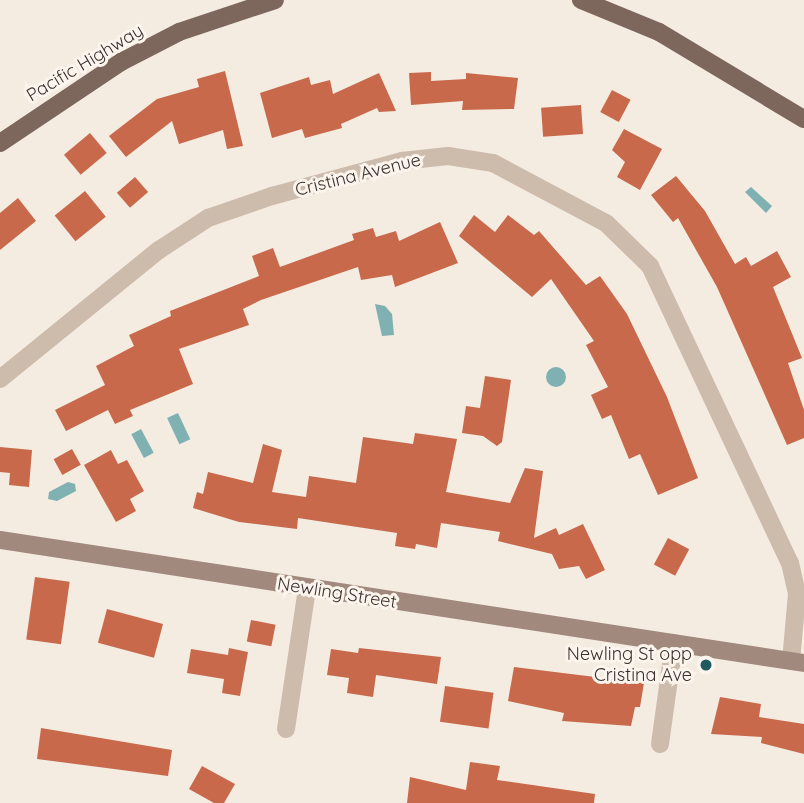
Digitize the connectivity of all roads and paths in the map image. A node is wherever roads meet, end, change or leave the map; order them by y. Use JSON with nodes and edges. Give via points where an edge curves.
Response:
{"nodes":[{"id":1,"x":275,"y":0,"type":"edge"},
{"id":2,"x":581,"y":0,"type":"edge"},
{"id":3,"x":804,"y":119,"type":"edge"},
{"id":4,"x":0,"y":143,"type":"edge"},
{"id":5,"x":0,"y":379,"type":"edge"},
{"id":6,"x":0,"y":540,"type":"edge"},
{"id":7,"x":307,"y":588,"type":"junction"},
{"id":8,"x":674,"y":643,"type":"junction"},
{"id":9,"x":798,"y":662,"type":"edge"},
{"id":10,"x":286,"y":729,"type":"dead end"},
{"id":11,"x":660,"y":744,"type":"dead end"}],
"edges":[{"from":1,"to":4,"type":"main road","name":"Pacific Highway","via":[[179,32],[121,62]]},
{"from":2,"to":3,"type":"main road","via":[[659,32]]},
{"from":5,"to":9,"type":"street","name":"Cristina Avenue","via":[[159,250],[218,214],[402,161],[448,156],[493,163],[606,223],[650,266],[790,563],[797,594]]},
{"from":6,"to":7,"type":"street","name":"Newling Street"},
{"from":7,"to":8,"type":"street","name":"Newling Street"},
{"from":7,"to":10,"type":"street"},
{"from":8,"to":9,"type":"street","name":"Newling Street"},
{"from":8,"to":11,"type":"street"}]}
